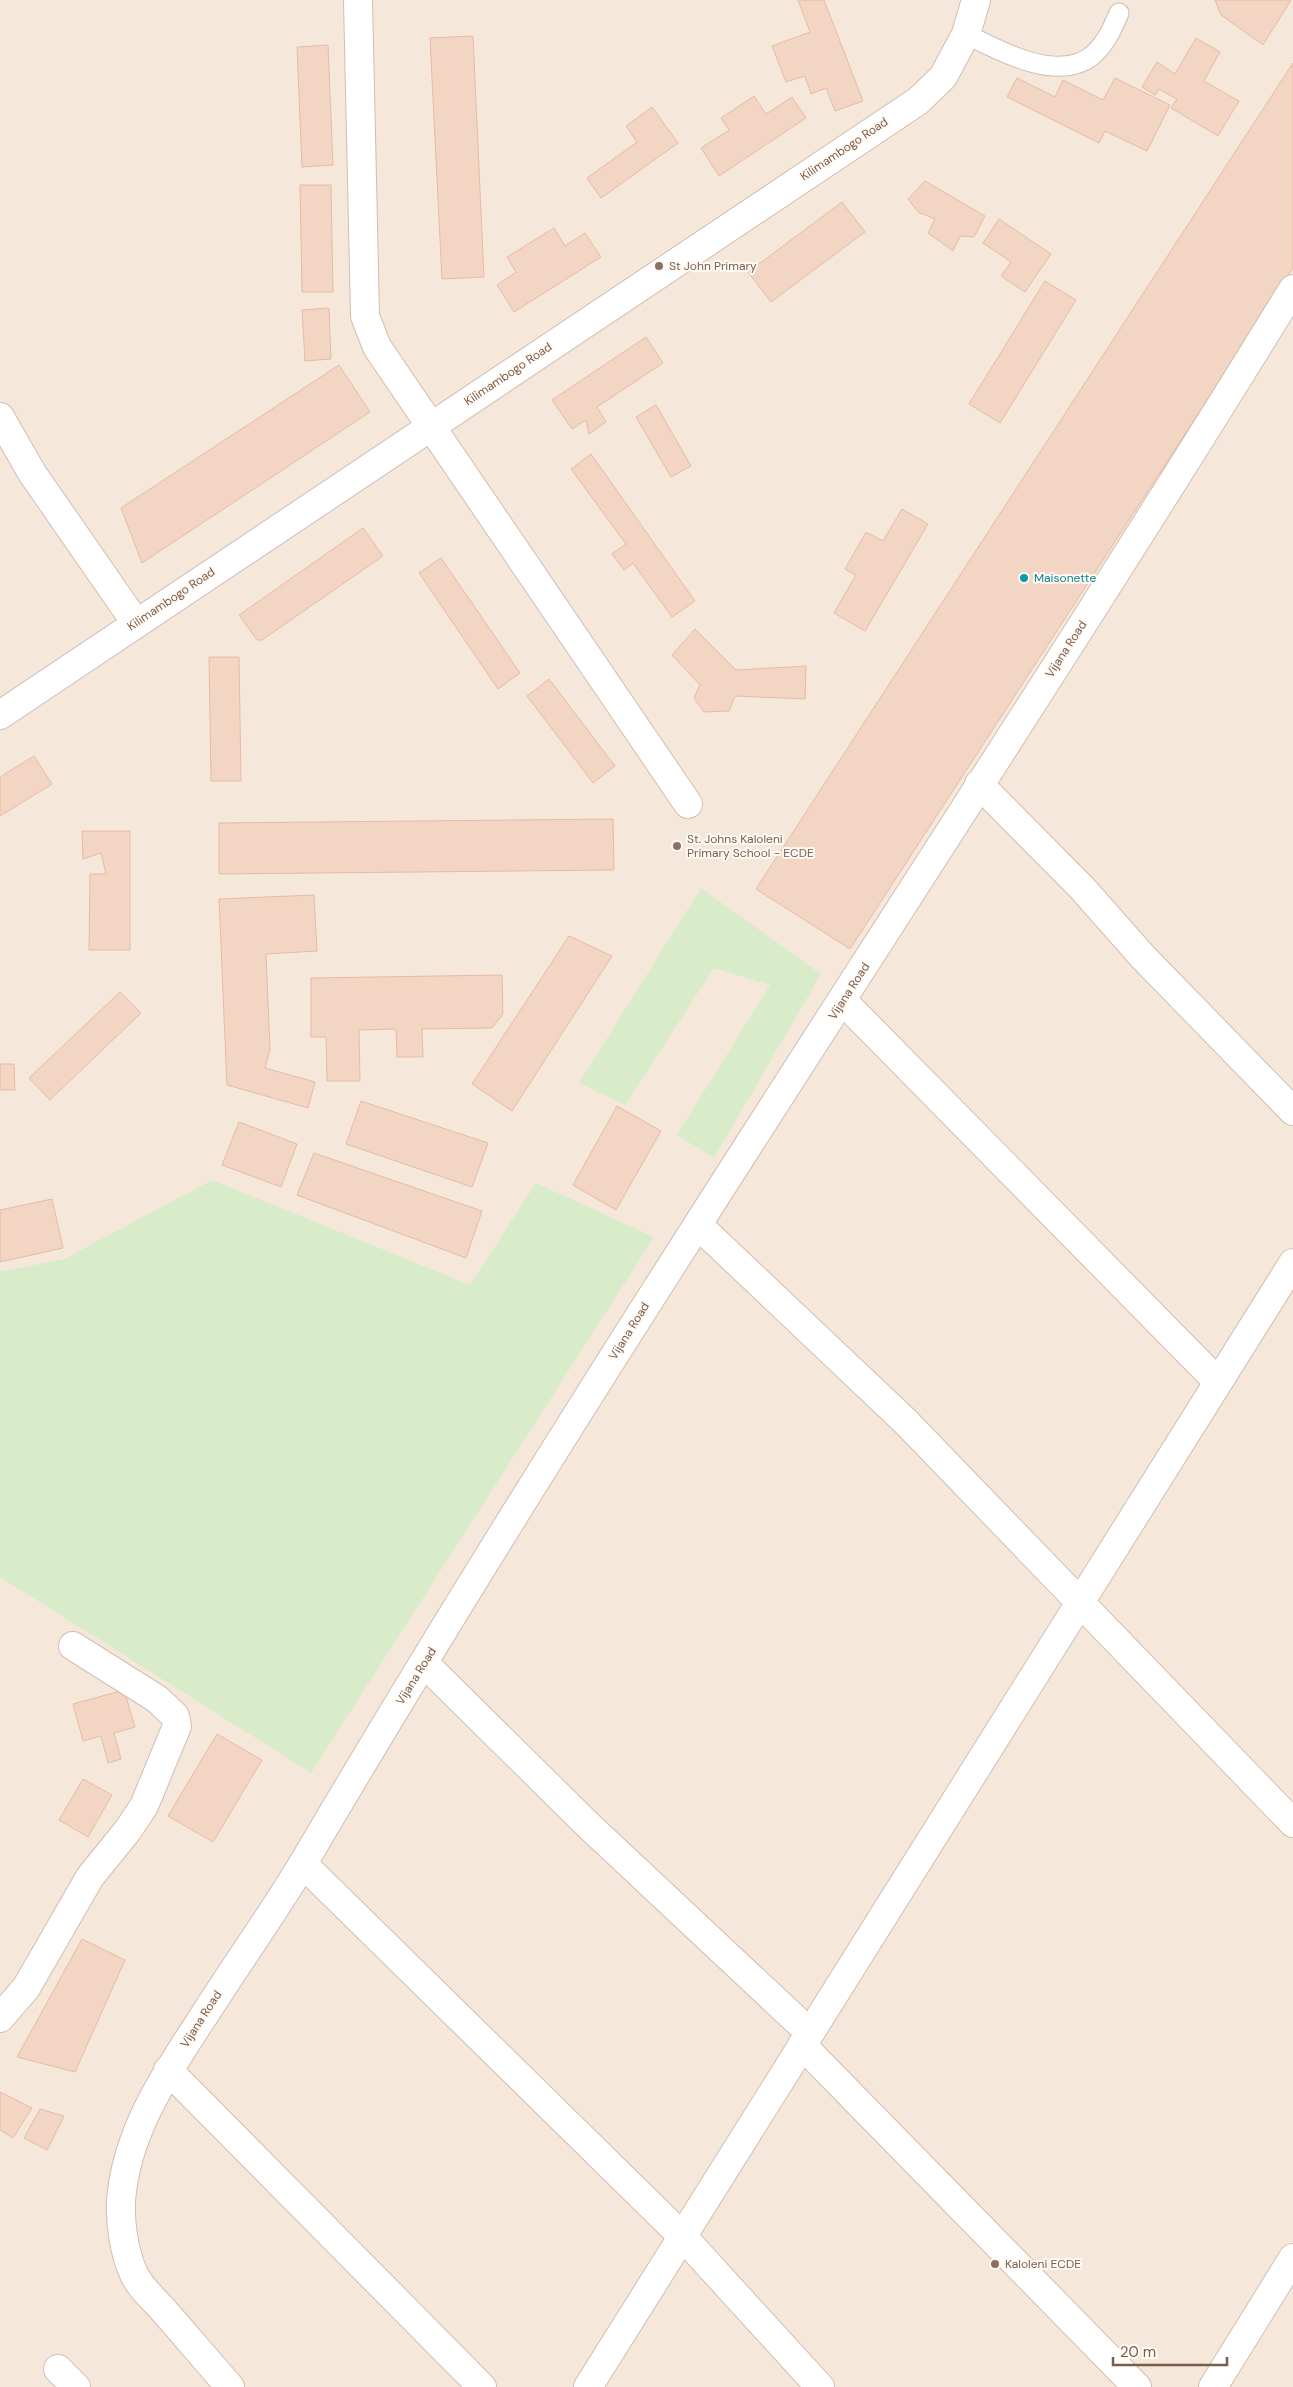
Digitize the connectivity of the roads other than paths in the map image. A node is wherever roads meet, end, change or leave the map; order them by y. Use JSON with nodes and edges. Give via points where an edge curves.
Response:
{"nodes":[{"id":1,"x":358,"y":0,"type":"edge"},
{"id":2,"x":976,"y":0,"type":"edge"},
{"id":3,"x":1119,"y":12,"type":"dead end"},
{"id":4,"x":966,"y":34,"type":"junction"},
{"id":5,"x":1293,"y":289,"type":"edge"},
{"id":6,"x":0,"y":417,"type":"edge"},
{"id":7,"x":432,"y":425,"type":"junction"},
{"id":8,"x":136,"y":623,"type":"junction"},
{"id":9,"x":0,"y":715,"type":"edge"},
{"id":10,"x":978,"y":784,"type":"junction"},
{"id":11,"x":688,"y":804,"type":"dead end"},
{"id":12,"x":843,"y":1001,"type":"junction"},
{"id":13,"x":1293,"y":1111,"type":"edge"},
{"id":14,"x":698,"y":1225,"type":"junction"},
{"id":15,"x":1293,"y":1263,"type":"edge"},
{"id":16,"x":1218,"y":1382,"type":"junction"},
{"id":17,"x":1080,"y":1603,"type":"junction"},
{"id":18,"x":73,"y":1646,"type":"dead end"},
{"id":19,"x":424,"y":1663,"type":"junction"},
{"id":20,"x":1293,"y":1823,"type":"edge"},
{"id":21,"x":302,"y":1864,"type":"junction"},
{"id":22,"x":0,"y":2018,"type":"edge"},
{"id":23,"x":806,"y":2039,"type":"junction"},
{"id":24,"x":168,"y":2070,"type":"junction"},
{"id":25,"x":684,"y":2238,"type":"junction"},
{"id":26,"x":1293,"y":2258,"type":"edge"},
{"id":27,"x":230,"y":2387,"type":"edge"},
{"id":28,"x":482,"y":2387,"type":"edge"},
{"id":29,"x":588,"y":2387,"type":"edge"},
{"id":30,"x":820,"y":2387,"type":"edge"},
{"id":31,"x":1137,"y":2387,"type":"edge"},
{"id":32,"x":1213,"y":2387,"type":"edge"}],
"edges":[{"from":1,"to":7,"type":"street","via":[[365,316],[377,347]]},
{"from":2,"to":4,"type":"street","name":"Kilimambogo Road"},
{"from":3,"to":4,"type":"lane","via":[[1109,36],[1095,54],[1079,64],[1064,67],[1037,64],[1006,54]]},
{"from":4,"to":7,"type":"street","name":"Kilimambogo Road","via":[[943,77],[918,101]]},
{"from":5,"to":10,"type":"street","name":"Vijana Road","via":[[1182,470]]},
{"from":6,"to":8,"type":"street","via":[[32,473]]},
{"from":7,"to":8,"type":"street","name":"Kilimambogo Road"},
{"from":7,"to":11,"type":"street"},
{"from":8,"to":9,"type":"street","name":"Kilimambogo Road"},
{"from":10,"to":12,"type":"street","name":"Vijana Road"},
{"from":10,"to":13,"type":"street","via":[[1082,888],[1143,957]]},
{"from":12,"to":14,"type":"street","name":"Vijana Road"},
{"from":12,"to":16,"type":"street"},
{"from":14,"to":17,"type":"street","via":[[906,1422]]},
{"from":14,"to":19,"type":"street","name":"Vijana Road","via":[[636,1319]]},
{"from":15,"to":16,"type":"street"},
{"from":16,"to":17,"type":"street"},
{"from":17,"to":20,"type":"street"},
{"from":17,"to":23,"type":"street"},
{"from":18,"to":22,"type":"street","via":[[157,1700],[174,1716],[177,1726],[144,1806],[90,1877],[26,1988]]},
{"from":19,"to":21,"type":"street","name":"Vijana Road"},
{"from":19,"to":23,"type":"street"},
{"from":21,"to":24,"type":"street","name":"Vijana Road"},
{"from":21,"to":25,"type":"street"},
{"from":23,"to":25,"type":"street"},
{"from":23,"to":31,"type":"street"},
{"from":24,"to":27,"type":"street","name":"Vijana Road","via":[[130,2148],[120,2204],[125,2248],[135,2278]]},
{"from":24,"to":28,"type":"street"},
{"from":25,"to":29,"type":"street"},
{"from":25,"to":30,"type":"street"},
{"from":26,"to":32,"type":"street"}]}
